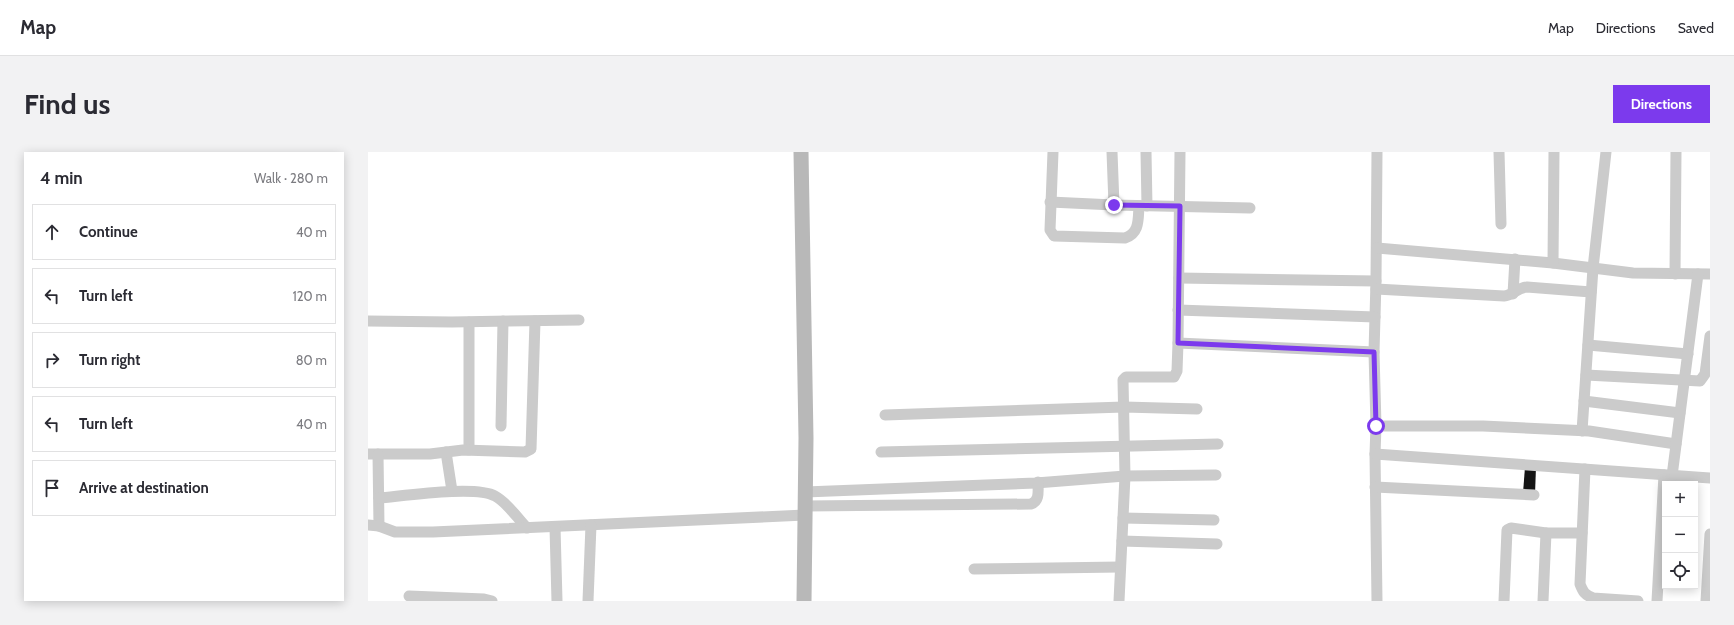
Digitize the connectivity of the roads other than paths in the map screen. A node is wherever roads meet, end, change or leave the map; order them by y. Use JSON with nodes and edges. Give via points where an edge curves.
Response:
{"nodes":[{"id":1,"x":801,"y":152,"type":"edge"},
{"id":2,"x":1053,"y":152,"type":"edge"},
{"id":3,"x":1112,"y":152,"type":"edge"},
{"id":4,"x":1146,"y":152,"type":"edge"},
{"id":5,"x":1180,"y":152,"type":"edge"},
{"id":6,"x":1377,"y":152,"type":"edge"},
{"id":7,"x":1499,"y":152,"type":"edge"},
{"id":8,"x":1554,"y":152,"type":"edge"},
{"id":9,"x":1606,"y":152,"type":"edge"},
{"id":10,"x":1676,"y":152,"type":"edge"},
{"id":11,"x":1050,"y":202,"type":"junction"},
{"id":12,"x":1114,"y":205,"type":"junction"},
{"id":13,"x":1143,"y":206,"type":"junction"},
{"id":14,"x":1180,"y":206,"type":"junction"},
{"id":15,"x":1250,"y":208,"type":"dead end"},
{"id":16,"x":1501,"y":224,"type":"dead end"},
{"id":17,"x":1377,"y":248,"type":"junction"},
{"id":18,"x":1515,"y":259,"type":"junction"},
{"id":19,"x":1553,"y":262,"type":"junction"},
{"id":20,"x":1593,"y":268,"type":"junction"},
{"id":21,"x":1675,"y":274,"type":"junction"},
{"id":22,"x":1698,"y":274,"type":"junction"},
{"id":23,"x":1710,"y":274,"type":"edge"},
{"id":24,"x":1178,"y":278,"type":"junction"},
{"id":25,"x":1376,"y":285,"type":"junction"},
{"id":26,"x":1591,"y":292,"type":"junction"},
{"id":27,"x":1513,"y":294,"type":"junction"},
{"id":28,"x":1178,"y":310,"type":"junction"},
{"id":29,"x":1375,"y":317,"type":"junction"},
{"id":30,"x":535,"y":320,"type":"junction"},
{"id":31,"x":579,"y":320,"type":"dead end"},
{"id":32,"x":368,"y":321,"type":"edge"},
{"id":33,"x":503,"y":321,"type":"junction"},
{"id":34,"x":469,"y":322,"type":"junction"},
{"id":35,"x":1710,"y":336,"type":"edge"},
{"id":36,"x":1178,"y":343,"type":"junction"},
{"id":37,"x":1588,"y":345,"type":"junction"},
{"id":38,"x":1374,"y":352,"type":"junction"},
{"id":39,"x":1688,"y":354,"type":"junction"},
{"id":40,"x":1586,"y":375,"type":"junction"},
{"id":41,"x":1684,"y":381,"type":"junction"},
{"id":42,"x":1584,"y":401,"type":"junction"},
{"id":43,"x":1124,"y":407,"type":"junction"},
{"id":44,"x":1197,"y":409,"type":"dead end"},
{"id":45,"x":1680,"y":413,"type":"junction"},
{"id":46,"x":885,"y":415,"type":"dead end"},
{"id":47,"x":501,"y":426,"type":"dead end"},
{"id":48,"x":1376,"y":426,"type":"junction"},
{"id":49,"x":1582,"y":430,"type":"junction"},
{"id":50,"x":1218,"y":444,"type":"dead end"},
{"id":51,"x":1676,"y":444,"type":"junction"},
{"id":52,"x":1125,"y":446,"type":"junction"},
{"id":53,"x":470,"y":450,"type":"junction"},
{"id":54,"x":446,"y":452,"type":"junction"},
{"id":55,"x":881,"y":452,"type":"dead end"},
{"id":56,"x":373,"y":454,"type":"edge"},
{"id":57,"x":1375,"y":454,"type":"junction"},
{"id":58,"x":1585,"y":470,"type":"junction"},
{"id":59,"x":1216,"y":474,"type":"dead end"},
{"id":60,"x":1668,"y":475,"type":"junction"},
{"id":61,"x":1125,"y":476,"type":"junction"},
{"id":62,"x":1710,"y":478,"type":"edge"},
{"id":63,"x":1038,"y":482,"type":"junction"},
{"id":64,"x":1375,"y":487,"type":"junction"},
{"id":65,"x":452,"y":491,"type":"junction"},
{"id":66,"x":1534,"y":495,"type":"dead end"},
{"id":67,"x":379,"y":498,"type":"junction"},
{"id":68,"x":805,"y":504,"type":"junction"},
{"id":69,"x":1123,"y":518,"type":"junction"},
{"id":70,"x":1214,"y":520,"type":"dead end"},
{"id":71,"x":368,"y":525,"type":"edge"},
{"id":72,"x":591,"y":525,"type":"junction"},
{"id":73,"x":379,"y":526,"type":"junction"},
{"id":74,"x":555,"y":527,"type":"junction"},
{"id":75,"x":527,"y":528,"type":"junction"},
{"id":76,"x":1546,"y":533,"type":"junction"},
{"id":77,"x":1582,"y":533,"type":"junction"},
{"id":78,"x":1710,"y":534,"type":"edge"},
{"id":79,"x":1122,"y":541,"type":"junction"},
{"id":80,"x":1217,"y":544,"type":"dead end"},
{"id":81,"x":1120,"y":567,"type":"junction"},
{"id":82,"x":974,"y":569,"type":"dead end"},
{"id":83,"x":409,"y":596,"type":"dead end"},
{"id":84,"x":492,"y":601,"type":"edge"},
{"id":85,"x":557,"y":601,"type":"edge"},
{"id":86,"x":588,"y":601,"type":"edge"},
{"id":87,"x":804,"y":601,"type":"edge"},
{"id":88,"x":1119,"y":601,"type":"edge"},
{"id":89,"x":1377,"y":601,"type":"edge"},
{"id":90,"x":1504,"y":601,"type":"edge"},
{"id":91,"x":1544,"y":601,"type":"edge"},
{"id":92,"x":1631,"y":601,"type":"edge"},
{"id":93,"x":1638,"y":601,"type":"edge"},
{"id":94,"x":1657,"y":601,"type":"edge"},
{"id":95,"x":1706,"y":601,"type":"edge"}],
"edges":[{"from":1,"to":68,"type":"street"},
{"from":2,"to":11,"type":"street"},
{"from":3,"to":12,"type":"street"},
{"from":4,"to":13,"type":"street"},
{"from":5,"to":14,"type":"street"},
{"from":6,"to":17,"type":"street"},
{"from":7,"to":16,"type":"street"},
{"from":8,"to":19,"type":"street"},
{"from":9,"to":20,"type":"street"},
{"from":10,"to":21,"type":"street"},
{"from":11,"to":12,"type":"street"},
{"from":11,"to":13,"type":"street","via":[[1050,230],[1057,237],[1125,238],[1135,232]]},
{"from":12,"to":13,"type":"street"},
{"from":13,"to":14,"type":"street"},
{"from":14,"to":15,"type":"street"},
{"from":14,"to":24,"type":"street"},
{"from":17,"to":18,"type":"street"},
{"from":17,"to":25,"type":"street"},
{"from":18,"to":19,"type":"street"},
{"from":18,"to":27,"type":"street"},
{"from":19,"to":20,"type":"street"},
{"from":20,"to":21,"type":"street","via":[[1633,273]]},
{"from":20,"to":26,"type":"street"},
{"from":21,"to":22,"type":"street"},
{"from":22,"to":23,"type":"street"},
{"from":22,"to":39,"type":"street"},
{"from":24,"to":25,"type":"street"},
{"from":24,"to":28,"type":"street"},
{"from":25,"to":27,"type":"street","via":[[1504,296]]},
{"from":25,"to":29,"type":"street"},
{"from":26,"to":27,"type":"street","via":[[1526,287]]},
{"from":26,"to":37,"type":"street"},
{"from":28,"to":29,"type":"street"},
{"from":28,"to":36,"type":"street"},
{"from":29,"to":38,"type":"street"},
{"from":30,"to":31,"type":"street"},
{"from":30,"to":33,"type":"street"},
{"from":30,"to":53,"type":"street","via":[[531,450]]},
{"from":32,"to":34,"type":"street"},
{"from":33,"to":34,"type":"street"},
{"from":33,"to":47,"type":"street"},
{"from":34,"to":53,"type":"street"},
{"from":35,"to":41,"type":"street","via":[[1704,378],[1695,382]]},
{"from":36,"to":38,"type":"street"},
{"from":36,"to":43,"type":"street","via":[[1174,377],[1126,377],[1123,380]]},
{"from":37,"to":39,"type":"street"},
{"from":37,"to":40,"type":"street"},
{"from":38,"to":48,"type":"street"},
{"from":39,"to":41,"type":"street"},
{"from":40,"to":41,"type":"street"},
{"from":40,"to":42,"type":"street"},
{"from":41,"to":45,"type":"street"},
{"from":42,"to":45,"type":"street"},
{"from":42,"to":49,"type":"street"},
{"from":43,"to":44,"type":"street"},
{"from":43,"to":46,"type":"street"},
{"from":43,"to":52,"type":"street"},
{"from":45,"to":51,"type":"street"},
{"from":48,"to":49,"type":"street","via":[[1483,426]]},
{"from":48,"to":57,"type":"street"},
{"from":49,"to":51,"type":"street"},
{"from":50,"to":52,"type":"street"},
{"from":51,"to":60,"type":"street"},
{"from":52,"to":55,"type":"street"},
{"from":52,"to":61,"type":"street"},
{"from":53,"to":54,"type":"street"},
{"from":54,"to":56,"type":"street"},
{"from":54,"to":65,"type":"street"},
{"from":56,"to":67,"type":"street"},
{"from":57,"to":58,"type":"street"},
{"from":57,"to":64,"type":"street"},
{"from":58,"to":60,"type":"street"},
{"from":58,"to":77,"type":"street"},
{"from":59,"to":61,"type":"street"},
{"from":60,"to":62,"type":"street"},
{"from":60,"to":94,"type":"street"},
{"from":61,"to":63,"type":"street"},
{"from":61,"to":69,"type":"street"},
{"from":63,"to":68,"type":"street"},
{"from":63,"to":68,"type":"street","via":[[1038,497],[1030,504]]},
{"from":64,"to":66,"type":"street"},
{"from":64,"to":89,"type":"street"},
{"from":65,"to":67,"type":"street"},
{"from":65,"to":75,"type":"street","via":[[494,495]]},
{"from":67,"to":73,"type":"street"},
{"from":68,"to":72,"type":"street"},
{"from":68,"to":87,"type":"street"},
{"from":69,"to":70,"type":"street"},
{"from":69,"to":79,"type":"street"},
{"from":71,"to":73,"type":"street"},
{"from":72,"to":74,"type":"street"},
{"from":72,"to":86,"type":"street"},
{"from":73,"to":75,"type":"street","via":[[395,532]]},
{"from":74,"to":75,"type":"street"},
{"from":74,"to":85,"type":"street"},
{"from":76,"to":77,"type":"street"},
{"from":76,"to":90,"type":"street","via":[[1511,528],[1507,530]]},
{"from":76,"to":91,"type":"street"},
{"from":77,"to":92,"type":"street","via":[[1580,584],[1583,592],[1593,598]]},
{"from":78,"to":95,"type":"street"},
{"from":79,"to":80,"type":"street"},
{"from":79,"to":81,"type":"street"},
{"from":81,"to":82,"type":"street"},
{"from":81,"to":88,"type":"street"},
{"from":83,"to":84,"type":"street"},
{"from":92,"to":93,"type":"street"}]}
